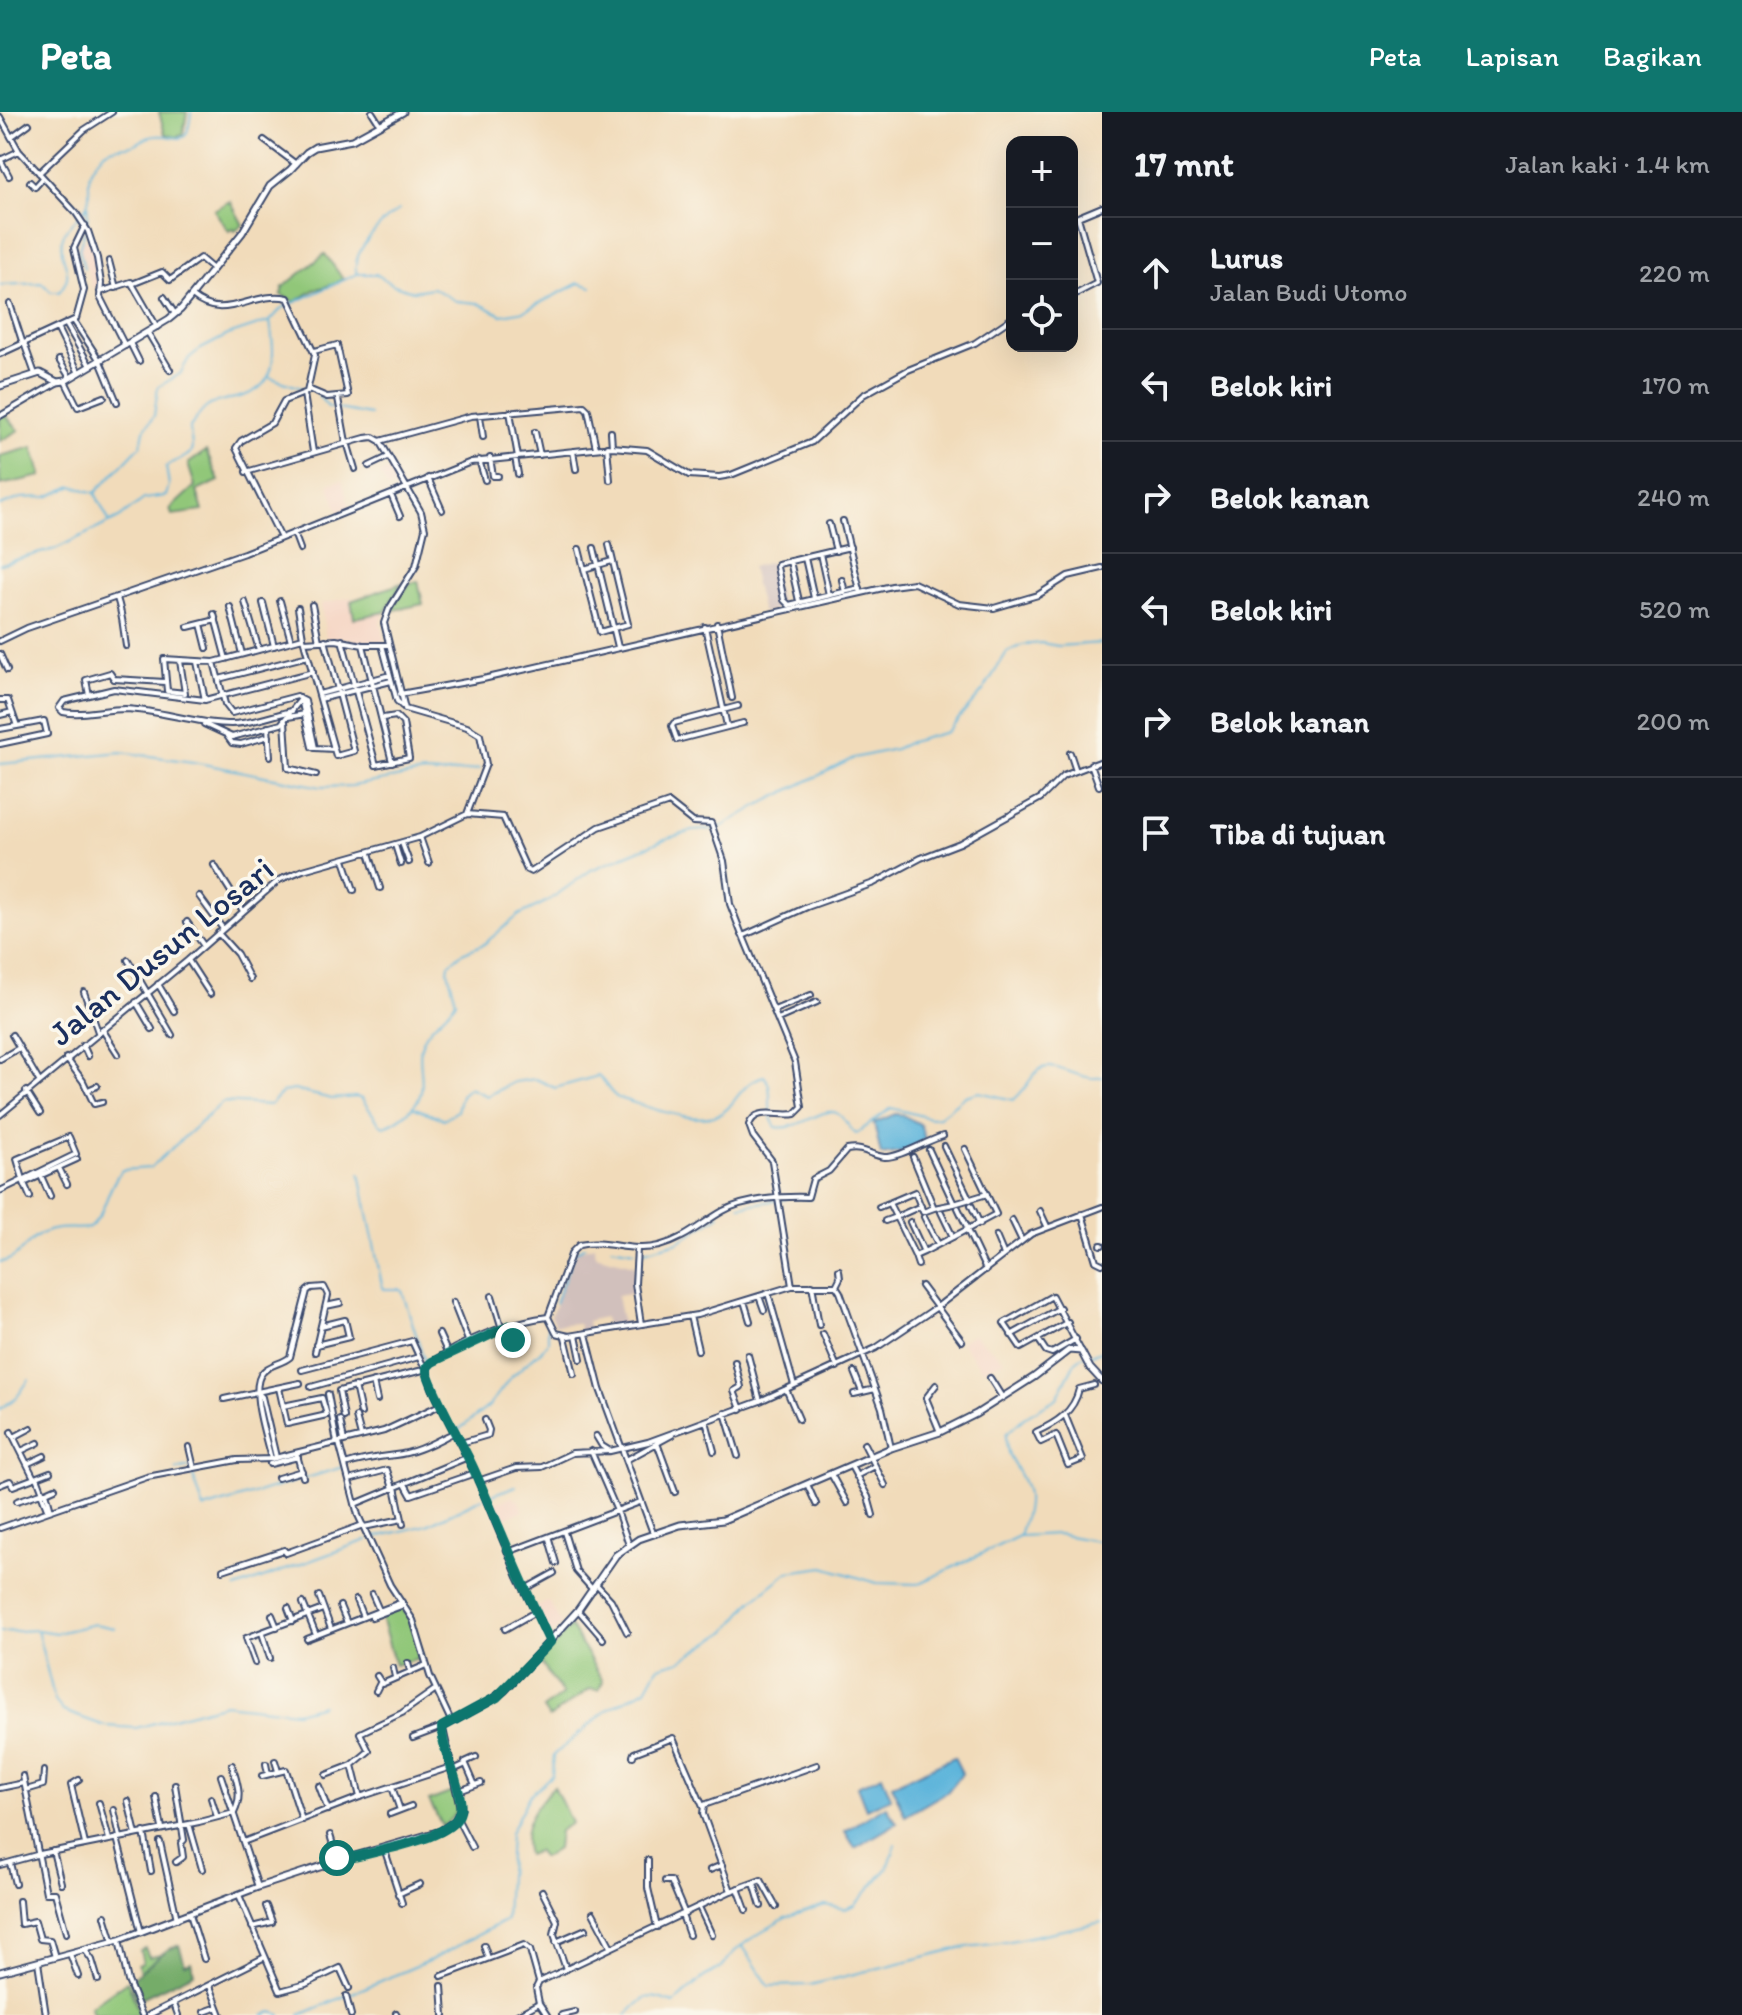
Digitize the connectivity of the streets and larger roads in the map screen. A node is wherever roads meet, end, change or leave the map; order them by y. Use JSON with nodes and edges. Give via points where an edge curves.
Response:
{"nodes":[{"id":1,"x":112,"y":112,"type":"edge"},
{"id":2,"x":372,"y":112,"type":"edge"},
{"id":3,"x":403,"y":112,"type":"edge"},
{"id":4,"x":0,"y":117,"type":"edge"},
{"id":5,"x":379,"y":123,"type":"junction"},
{"id":6,"x":29,"y":124,"type":"dead end"},
{"id":7,"x":2,"y":125,"type":"edge"},
{"id":8,"x":11,"y":137,"type":"junction"},
{"id":9,"x":264,"y":140,"type":"dead end"},
{"id":10,"x":19,"y":151,"type":"junction"},
{"id":11,"x":0,"y":159,"type":"edge"},
{"id":12,"x":296,"y":164,"type":"junction"},
{"id":13,"x":9,"y":176,"type":"dead end"},
{"id":14,"x":41,"y":176,"type":"junction"},
{"id":15,"x":30,"y":182,"type":"dead end"},
{"id":16,"x":1102,"y":207,"type":"edge"},
{"id":17,"x":85,"y":225,"type":"junction"},
{"id":18,"x":109,"y":261,"type":"dead end"},
{"id":19,"x":213,"y":269,"type":"junction"},
{"id":20,"x":132,"y":284,"type":"junction"},
{"id":21,"x":116,"y":288,"type":"junction"},
{"id":22,"x":100,"y":292,"type":"junction"},
{"id":23,"x":1078,"y":293,"type":"edge"},
{"id":24,"x":192,"y":296,"type":"junction"},
{"id":25,"x":164,"y":297,"type":"dead end"},
{"id":26,"x":10,"y":304,"type":"dead end"},
{"id":27,"x":175,"y":314,"type":"junction"},
{"id":28,"x":74,"y":321,"type":"junction"},
{"id":29,"x":1006,"y":322,"type":"edge"},
{"id":30,"x":66,"y":324,"type":"junction"},
{"id":31,"x":56,"y":327,"type":"junction"},
{"id":32,"x":157,"y":327,"type":"junction"},
{"id":33,"x":148,"y":333,"type":"junction"},
{"id":34,"x":24,"y":344,"type":"junction"},
{"id":35,"x":128,"y":344,"type":"junction"},
{"id":36,"x":314,"y":351,"type":"junction"},
{"id":37,"x":0,"y":354,"type":"edge"},
{"id":38,"x":59,"y":360,"type":"dead end"},
{"id":39,"x":100,"y":361,"type":"junction"},
{"id":40,"x":139,"y":361,"type":"dead end"},
{"id":41,"x":90,"y":366,"type":"junction"},
{"id":42,"x":170,"y":370,"type":"dead end"},
{"id":43,"x":79,"y":373,"type":"junction"},
{"id":44,"x":35,"y":374,"type":"junction"},
{"id":45,"x":64,"y":381,"type":"junction"},
{"id":46,"x":0,"y":386,"type":"edge"},
{"id":47,"x":308,"y":389,"type":"junction"},
{"id":48,"x":304,"y":394,"type":"junction"},
{"id":49,"x":104,"y":397,"type":"dead end"},
{"id":50,"x":338,"y":398,"type":"junction"},
{"id":51,"x":117,"y":402,"type":"dead end"},
{"id":52,"x":510,"y":412,"type":"junction"},
{"id":53,"x":0,"y":416,"type":"edge"},
{"id":54,"x":480,"y":416,"type":"junction"},
{"id":55,"x":535,"y":432,"type":"dead end"},
{"id":56,"x":611,"y":432,"type":"dead end"},
{"id":57,"x":483,"y":437,"type":"dead end"},
{"id":58,"x":380,"y":441,"type":"junction"},
{"id":59,"x":346,"y":442,"type":"junction"},
{"id":60,"x":610,"y":447,"type":"junction"},
{"id":61,"x":596,"y":448,"type":"junction"},
{"id":62,"x":573,"y":451,"type":"junction"},
{"id":63,"x":313,"y":452,"type":"junction"},
{"id":64,"x":540,"y":455,"type":"junction"},
{"id":65,"x":388,"y":457,"type":"junction"},
{"id":66,"x":516,"y":457,"type":"junction"},
{"id":67,"x":490,"y":458,"type":"junction"},
{"id":68,"x":479,"y":460,"type":"junction"},
{"id":69,"x":369,"y":466,"type":"dead end"},
{"id":70,"x":355,"y":469,"type":"dead end"},
{"id":71,"x":576,"y":469,"type":"dead end"},
{"id":72,"x":246,"y":472,"type":"junction"},
{"id":73,"x":518,"y":474,"type":"dead end"},
{"id":74,"x":498,"y":476,"type":"dead end"},
{"id":75,"x":428,"y":478,"type":"junction"},
{"id":76,"x":485,"y":480,"type":"dead end"},
{"id":77,"x":610,"y":480,"type":"dead end"},
{"id":78,"x":407,"y":488,"type":"junction"},
{"id":79,"x":391,"y":495,"type":"junction"},
{"id":80,"x":442,"y":510,"type":"dead end"},
{"id":81,"x":400,"y":516,"type":"dead end"},
{"id":82,"x":843,"y":521,"type":"dead end"},
{"id":83,"x":829,"y":524,"type":"dead end"},
{"id":84,"x":294,"y":533,"type":"junction"},
{"id":85,"x":281,"y":538,"type":"junction"},
{"id":86,"x":609,"y":545,"type":"dead end"},
{"id":87,"x":850,"y":547,"type":"junction"},
{"id":88,"x":594,"y":548,"type":"dead end"},
{"id":89,"x":300,"y":549,"type":"dead end"},
{"id":90,"x":579,"y":549,"type":"dead end"},
{"id":91,"x":836,"y":551,"type":"junction"},
{"id":92,"x":820,"y":554,"type":"junction"},
{"id":93,"x":805,"y":558,"type":"junction"},
{"id":94,"x":612,"y":561,"type":"junction"},
{"id":95,"x":790,"y":561,"type":"junction"},
{"id":96,"x":598,"y":565,"type":"junction"},
{"id":97,"x":1102,"y":568,"type":"edge"},
{"id":98,"x":583,"y":569,"type":"junction"},
{"id":99,"x":842,"y":580,"type":"dead end"},
{"id":100,"x":860,"y":590,"type":"junction"},
{"id":101,"x":845,"y":592,"type":"junction"},
{"id":102,"x":829,"y":595,"type":"junction"},
{"id":103,"x":117,"y":598,"type":"junction"},
{"id":104,"x":814,"y":599,"type":"junction"},
{"id":105,"x":280,"y":601,"type":"dead end"},
{"id":106,"x":245,"y":602,"type":"dead end"},
{"id":107,"x":799,"y":602,"type":"junction"},
{"id":108,"x":263,"y":603,"type":"dead end"},
{"id":109,"x":312,"y":605,"type":"dead end"},
{"id":110,"x":230,"y":607,"type":"dead end"},
{"id":111,"x":298,"y":608,"type":"dead end"},
{"id":112,"x":314,"y":612,"type":"junction"},
{"id":113,"x":300,"y":615,"type":"junction"},
{"id":114,"x":201,"y":624,"type":"junction"},
{"id":115,"x":717,"y":624,"type":"junction"},
{"id":116,"x":188,"y":627,"type":"dead end"},
{"id":117,"x":705,"y":627,"type":"junction"},
{"id":118,"x":614,"y":629,"type":"junction"},
{"id":119,"x":304,"y":640,"type":"junction"},
{"id":120,"x":322,"y":640,"type":"junction"},
{"id":121,"x":342,"y":640,"type":"junction"},
{"id":122,"x":0,"y":641,"type":"edge"},
{"id":123,"x":291,"y":641,"type":"junction"},
{"id":124,"x":363,"y":645,"type":"junction"},
{"id":125,"x":385,"y":645,"type":"junction"},
{"id":126,"x":126,"y":646,"type":"dead end"},
{"id":127,"x":274,"y":646,"type":"junction"},
{"id":128,"x":618,"y":647,"type":"junction"},
{"id":129,"x":207,"y":648,"type":"dead end"},
{"id":130,"x":259,"y":650,"type":"junction"},
{"id":131,"x":0,"y":654,"type":"edge"},
{"id":132,"x":242,"y":654,"type":"junction"},
{"id":133,"x":308,"y":656,"type":"junction"},
{"id":134,"x":226,"y":659,"type":"junction"},
{"id":135,"x":180,"y":661,"type":"junction"},
{"id":136,"x":197,"y":662,"type":"junction"},
{"id":137,"x":214,"y":662,"type":"junction"},
{"id":138,"x":7,"y":670,"type":"dead end"},
{"id":139,"x":313,"y":672,"type":"junction"},
{"id":140,"x":390,"y":678,"type":"junction"},
{"id":141,"x":219,"y":679,"type":"junction"},
{"id":142,"x":165,"y":682,"type":"junction"},
{"id":143,"x":373,"y":683,"type":"junction"},
{"id":144,"x":355,"y":687,"type":"junction"},
{"id":145,"x":338,"y":692,"type":"junction"},
{"id":146,"x":400,"y":694,"type":"junction"},
{"id":147,"x":89,"y":695,"type":"junction"},
{"id":148,"x":223,"y":696,"type":"junction"},
{"id":149,"x":320,"y":697,"type":"junction"},
{"id":150,"x":732,"y":698,"type":"dead end"},
{"id":151,"x":301,"y":699,"type":"junction"},
{"id":152,"x":0,"y":700,"type":"edge"},
{"id":153,"x":205,"y":700,"type":"junction"},
{"id":154,"x":403,"y":706,"type":"junction"},
{"id":155,"x":738,"y":706,"type":"dead end"},
{"id":156,"x":724,"y":710,"type":"junction"},
{"id":157,"x":12,"y":712,"type":"junction"},
{"id":158,"x":293,"y":713,"type":"junction"},
{"id":159,"x":305,"y":714,"type":"junction"},
{"id":160,"x":0,"y":715,"type":"edge"},
{"id":161,"x":383,"y":718,"type":"junction"},
{"id":162,"x":191,"y":720,"type":"junction"},
{"id":163,"x":285,"y":720,"type":"junction"},
{"id":164,"x":743,"y":723,"type":"dead end"},
{"id":165,"x":17,"y":726,"type":"junction"},
{"id":166,"x":268,"y":727,"type":"junction"},
{"id":167,"x":728,"y":727,"type":"junction"},
{"id":168,"x":0,"y":729,"type":"edge"},
{"id":169,"x":226,"y":734,"type":"junction"},
{"id":170,"x":269,"y":736,"type":"junction"},
{"id":171,"x":0,"y":744,"type":"edge"},
{"id":172,"x":315,"y":748,"type":"junction"},
{"id":173,"x":334,"y":749,"type":"junction"},
{"id":174,"x":354,"y":751,"type":"junction"},
{"id":175,"x":1070,"y":753,"type":"dead end"},
{"id":176,"x":270,"y":756,"type":"dead end"},
{"id":177,"x":1102,"y":761,"type":"edge"},
{"id":178,"x":356,"y":762,"type":"dead end"},
{"id":179,"x":392,"y":762,"type":"junction"},
{"id":180,"x":1091,"y":764,"type":"junction"},
{"id":181,"x":1076,"y":771,"type":"junction"},
{"id":182,"x":316,"y":775,"type":"dead end"},
{"id":183,"x":1099,"y":786,"type":"dead end"},
{"id":184,"x":467,"y":814,"type":"junction"},
{"id":185,"x":420,"y":837,"type":"junction"},
{"id":186,"x":402,"y":843,"type":"junction"},
{"id":187,"x":395,"y":845,"type":"junction"},
{"id":188,"x":369,"y":853,"type":"junction"},
{"id":189,"x":344,"y":860,"type":"junction"},
{"id":190,"x":409,"y":862,"type":"dead end"},
{"id":191,"x":429,"y":863,"type":"dead end"},
{"id":192,"x":401,"y":864,"type":"dead end"},
{"id":193,"x":214,"y":865,"type":"dead end"},
{"id":194,"x":380,"y":888,"type":"dead end"},
{"id":195,"x":354,"y":890,"type":"dead end"},
{"id":196,"x":199,"y":896,"type":"dead end"},
{"id":197,"x":243,"y":911,"type":"junction"},
{"id":198,"x":187,"y":922,"type":"dead end"},
{"id":199,"x":220,"y":931,"type":"junction"},
{"id":200,"x":743,"y":936,"type":"junction"},
{"id":201,"x":204,"y":946,"type":"junction"},
{"id":202,"x":128,"y":960,"type":"dead end"},
{"id":203,"x":188,"y":960,"type":"junction"},
{"id":204,"x":250,"y":979,"type":"dead end"},
{"id":205,"x":158,"y":984,"type":"junction"},
{"id":206,"x":84,"y":992,"type":"dead end"},
{"id":207,"x":148,"y":992,"type":"junction"},
{"id":208,"x":210,"y":994,"type":"dead end"},
{"id":209,"x":811,"y":995,"type":"dead end"},
{"id":210,"x":136,"y":1002,"type":"junction"},
{"id":211,"x":817,"y":1002,"type":"dead end"},
{"id":212,"x":774,"y":1010,"type":"junction"},
{"id":213,"x":174,"y":1011,"type":"dead end"},
{"id":214,"x":778,"y":1019,"type":"junction"},
{"id":215,"x":152,"y":1029,"type":"dead end"},
{"id":216,"x":100,"y":1030,"type":"junction"},
{"id":217,"x":12,"y":1035,"type":"dead end"},
{"id":218,"x":172,"y":1035,"type":"dead end"},
{"id":219,"x":83,"y":1045,"type":"junction"},
{"id":220,"x":19,"y":1048,"type":"junction"},
{"id":221,"x":118,"y":1054,"type":"dead end"},
{"id":222,"x":88,"y":1056,"type":"dead end"},
{"id":223,"x":66,"y":1058,"type":"junction"},
{"id":224,"x":0,"y":1059,"type":"edge"},
{"id":225,"x":39,"y":1081,"type":"junction"},
{"id":226,"x":97,"y":1086,"type":"dead end"},
{"id":227,"x":88,"y":1090,"type":"junction"},
{"id":228,"x":26,"y":1091,"type":"junction"},
{"id":229,"x":102,"y":1102,"type":"dead end"},
{"id":230,"x":40,"y":1113,"type":"dead end"},
{"id":231,"x":0,"y":1115,"type":"edge"},
{"id":232,"x":943,"y":1136,"type":"dead end"},
{"id":233,"x":944,"y":1146,"type":"dead end"},
{"id":234,"x":965,"y":1149,"type":"dead end"},
{"id":235,"x":929,"y":1150,"type":"dead end"},
{"id":236,"x":913,"y":1157,"type":"dead end"},
{"id":237,"x":77,"y":1159,"type":"dead end"},
{"id":238,"x":59,"y":1168,"type":"junction"},
{"id":239,"x":920,"y":1175,"type":"junction"},
{"id":240,"x":41,"y":1176,"type":"junction"},
{"id":241,"x":913,"y":1178,"type":"dead end"},
{"id":242,"x":24,"y":1181,"type":"junction"},
{"id":243,"x":67,"y":1184,"type":"dead end"},
{"id":244,"x":0,"y":1191,"type":"edge"},
{"id":245,"x":987,"y":1194,"type":"junction"},
{"id":246,"x":50,"y":1196,"type":"dead end"},
{"id":247,"x":30,"y":1197,"type":"dead end"},
{"id":248,"x":779,"y":1200,"type":"junction"},
{"id":249,"x":970,"y":1202,"type":"junction"},
{"id":250,"x":889,"y":1203,"type":"junction"},
{"id":251,"x":921,"y":1206,"type":"junction"},
{"id":252,"x":956,"y":1206,"type":"junction"},
{"id":253,"x":879,"y":1207,"type":"dead end"},
{"id":254,"x":1102,"y":1207,"type":"edge"},
{"id":255,"x":934,"y":1208,"type":"junction"},
{"id":256,"x":1040,"y":1211,"type":"dead end"},
{"id":257,"x":941,"y":1212,"type":"dead end"},
{"id":258,"x":1082,"y":1214,"type":"junction"},
{"id":259,"x":896,"y":1217,"type":"junction"},
{"id":260,"x":924,"y":1217,"type":"dead end"},
{"id":261,"x":1012,"y":1220,"type":"dead end"},
{"id":262,"x":885,"y":1221,"type":"dead end"},
{"id":263,"x":910,"y":1222,"type":"dead end"},
{"id":264,"x":980,"y":1224,"type":"junction"},
{"id":265,"x":1047,"y":1226,"type":"junction"},
{"id":266,"x":967,"y":1230,"type":"junction"},
{"id":267,"x":996,"y":1236,"type":"dead end"},
{"id":268,"x":953,"y":1237,"type":"junction"},
{"id":269,"x":1022,"y":1241,"type":"junction"},
{"id":270,"x":938,"y":1244,"type":"junction"},
{"id":271,"x":637,"y":1249,"type":"junction"},
{"id":272,"x":924,"y":1252,"type":"junction"},
{"id":273,"x":1004,"y":1255,"type":"junction"},
{"id":274,"x":915,"y":1256,"type":"junction"},
{"id":275,"x":1102,"y":1264,"type":"edge"},
{"id":276,"x":918,"y":1265,"type":"dead end"},
{"id":277,"x":839,"y":1270,"type":"dead end"},
{"id":278,"x":986,"y":1270,"type":"junction"},
{"id":279,"x":812,"y":1285,"type":"junction"},
{"id":280,"x":792,"y":1286,"type":"junction"},
{"id":281,"x":836,"y":1286,"type":"junction"},
{"id":282,"x":921,"y":1286,"type":"dead end"},
{"id":283,"x":768,"y":1293,"type":"junction"},
{"id":284,"x":492,"y":1296,"type":"dead end"},
{"id":285,"x":759,"y":1296,"type":"junction"},
{"id":286,"x":744,"y":1301,"type":"junction"},
{"id":287,"x":453,"y":1302,"type":"dead end"},
{"id":288,"x":340,"y":1303,"type":"dead end"},
{"id":289,"x":326,"y":1306,"type":"junction"},
{"id":290,"x":937,"y":1307,"type":"junction"},
{"id":291,"x":1060,"y":1308,"type":"junction"},
{"id":292,"x":764,"y":1310,"type":"dead end"},
{"id":293,"x":690,"y":1316,"type":"junction"},
{"id":294,"x":548,"y":1317,"type":"junction"},
{"id":295,"x":750,"y":1321,"type":"dead end"},
{"id":296,"x":1068,"y":1322,"type":"junction"},
{"id":297,"x":641,"y":1324,"type":"junction"},
{"id":298,"x":511,"y":1325,"type":"junction"},
{"id":299,"x":819,"y":1325,"type":"dead end"},
{"id":300,"x":321,"y":1326,"type":"junction"},
{"id":301,"x":502,"y":1329,"type":"junction"},
{"id":302,"x":439,"y":1334,"type":"dead end"},
{"id":303,"x":586,"y":1334,"type":"junction"},
{"id":304,"x":823,"y":1334,"type":"dead end"},
{"id":305,"x":576,"y":1335,"type":"junction"},
{"id":306,"x":1011,"y":1335,"type":"junction"},
{"id":307,"x":565,"y":1337,"type":"junction"},
{"id":308,"x":1038,"y":1339,"type":"junction"},
{"id":309,"x":1076,"y":1339,"type":"junction"},
{"id":310,"x":514,"y":1341,"type":"dead end"},
{"id":311,"x":962,"y":1341,"type":"dead end"},
{"id":312,"x":469,"y":1343,"type":"junction"},
{"id":313,"x":316,"y":1345,"type":"junction"},
{"id":314,"x":698,"y":1350,"type":"dead end"},
{"id":315,"x":315,"y":1352,"type":"dead end"},
{"id":316,"x":448,"y":1354,"type":"junction"},
{"id":317,"x":863,"y":1354,"type":"junction"},
{"id":318,"x":1083,"y":1354,"type":"junction"},
{"id":319,"x":748,"y":1355,"type":"dead end"},
{"id":320,"x":419,"y":1357,"type":"junction"},
{"id":321,"x":581,"y":1359,"type":"dead end"},
{"id":322,"x":735,"y":1362,"type":"dead end"},
{"id":323,"x":837,"y":1367,"type":"junction"},
{"id":324,"x":427,"y":1368,"type":"junction"},
{"id":325,"x":302,"y":1370,"type":"dead end"},
{"id":326,"x":854,"y":1372,"type":"dead end"},
{"id":327,"x":574,"y":1374,"type":"dead end"},
{"id":328,"x":990,"y":1378,"type":"dead end"},
{"id":329,"x":1102,"y":1381,"type":"edge"},
{"id":330,"x":373,"y":1382,"type":"junction"},
{"id":331,"x":300,"y":1383,"type":"dead end"},
{"id":332,"x":794,"y":1385,"type":"junction"},
{"id":333,"x":936,"y":1385,"type":"dead end"},
{"id":334,"x":1094,"y":1385,"type":"dead end"},
{"id":335,"x":355,"y":1386,"type":"junction"},
{"id":336,"x":311,"y":1387,"type":"dead end"},
{"id":337,"x":279,"y":1388,"type":"junction"},
{"id":338,"x":786,"y":1389,"type":"junction"},
{"id":339,"x":875,"y":1389,"type":"junction"},
{"id":340,"x":862,"y":1392,"type":"junction"},
{"id":341,"x":258,"y":1393,"type":"junction"},
{"id":342,"x":328,"y":1394,"type":"dead end"},
{"id":343,"x":854,"y":1394,"type":"dead end"},
{"id":344,"x":1002,"y":1397,"type":"junction"},
{"id":345,"x":224,"y":1399,"type":"dead end"},
{"id":346,"x":377,"y":1400,"type":"dead end"},
{"id":347,"x":760,"y":1401,"type":"junction"},
{"id":348,"x":440,"y":1405,"type":"junction"},
{"id":349,"x":283,"y":1406,"type":"junction"},
{"id":350,"x":741,"y":1409,"type":"junction"},
{"id":351,"x":361,"y":1413,"type":"dead end"},
{"id":352,"x":725,"y":1413,"type":"junction"},
{"id":353,"x":1065,"y":1415,"type":"junction"},
{"id":354,"x":356,"y":1417,"type":"dead end"},
{"id":355,"x":799,"y":1419,"type":"dead end"},
{"id":356,"x":485,"y":1420,"type":"dead end"},
{"id":357,"x":706,"y":1421,"type":"junction"},
{"id":358,"x":1051,"y":1425,"type":"junction"},
{"id":359,"x":31,"y":1428,"type":"dead end"},
{"id":360,"x":455,"y":1432,"type":"junction"},
{"id":361,"x":940,"y":1432,"type":"junction"},
{"id":362,"x":674,"y":1433,"type":"junction"},
{"id":363,"x":1056,"y":1435,"type":"junction"},
{"id":364,"x":361,"y":1436,"type":"junction"},
{"id":365,"x":596,"y":1436,"type":"dead end"},
{"id":366,"x":340,"y":1442,"type":"junction"},
{"id":367,"x":38,"y":1443,"type":"dead end"},
{"id":368,"x":461,"y":1443,"type":"junction"},
{"id":369,"x":657,"y":1443,"type":"junction"},
{"id":370,"x":864,"y":1444,"type":"dead end"},
{"id":371,"x":189,"y":1447,"type":"dead end"},
{"id":372,"x":623,"y":1448,"type":"junction"},
{"id":373,"x":891,"y":1448,"type":"junction"},
{"id":374,"x":21,"y":1451,"type":"junction"},
{"id":375,"x":591,"y":1451,"type":"junction"},
{"id":376,"x":610,"y":1451,"type":"junction"},
{"id":377,"x":714,"y":1451,"type":"dead end"},
{"id":378,"x":297,"y":1454,"type":"junction"},
{"id":379,"x":44,"y":1456,"type":"dead end"},
{"id":380,"x":738,"y":1456,"type":"dead end"},
{"id":381,"x":468,"y":1457,"type":"junction"},
{"id":382,"x":871,"y":1458,"type":"junction"},
{"id":383,"x":272,"y":1460,"type":"junction"},
{"id":384,"x":627,"y":1460,"type":"junction"},
{"id":385,"x":27,"y":1464,"type":"junction"},
{"id":386,"x":345,"y":1465,"type":"junction"},
{"id":387,"x":851,"y":1466,"type":"junction"},
{"id":388,"x":875,"y":1466,"type":"junction"},
{"id":389,"x":194,"y":1468,"type":"junction"},
{"id":390,"x":50,"y":1472,"type":"dead end"},
{"id":391,"x":475,"y":1473,"type":"junction"},
{"id":392,"x":831,"y":1474,"type":"junction"},
{"id":393,"x":856,"y":1476,"type":"junction"},
{"id":394,"x":36,"y":1478,"type":"junction"},
{"id":395,"x":278,"y":1478,"type":"dead end"},
{"id":396,"x":349,"y":1480,"type":"junction"},
{"id":397,"x":478,"y":1481,"type":"junction"},
{"id":398,"x":404,"y":1483,"type":"junction"},
{"id":399,"x":807,"y":1484,"type":"junction"},
{"id":400,"x":0,"y":1485,"type":"edge"},
{"id":401,"x":885,"y":1485,"type":"dead end"},
{"id":402,"x":55,"y":1488,"type":"dead end"},
{"id":403,"x":394,"y":1488,"type":"junction"},
{"id":404,"x":43,"y":1492,"type":"junction"},
{"id":405,"x":675,"y":1492,"type":"dead end"},
{"id":406,"x":17,"y":1501,"type":"dead end"},
{"id":407,"x":640,"y":1502,"type":"junction"},
{"id":408,"x":847,"y":1503,"type":"dead end"},
{"id":409,"x":355,"y":1504,"type":"junction"},
{"id":410,"x":816,"y":1504,"type":"dead end"},
{"id":411,"x":49,"y":1510,"type":"junction"},
{"id":412,"x":617,"y":1511,"type":"junction"},
{"id":413,"x":873,"y":1515,"type":"dead end"},
{"id":414,"x":363,"y":1526,"type":"junction"},
{"id":415,"x":0,"y":1528,"type":"edge"},
{"id":416,"x":564,"y":1532,"type":"junction"},
{"id":417,"x":653,"y":1533,"type":"junction"},
{"id":418,"x":549,"y":1538,"type":"junction"},
{"id":419,"x":629,"y":1545,"type":"junction"},
{"id":420,"x":507,"y":1552,"type":"junction"},
{"id":421,"x":556,"y":1563,"type":"dead end"},
{"id":422,"x":223,"y":1570,"type":"dead end"},
{"id":423,"x":554,"y":1573,"type":"dead end"},
{"id":424,"x":595,"y":1588,"type":"junction"},
{"id":425,"x":525,"y":1589,"type":"junction"},
{"id":426,"x":372,"y":1594,"type":"dead end"},
{"id":427,"x":319,"y":1596,"type":"dead end"},
{"id":428,"x":356,"y":1600,"type":"dead end"},
{"id":429,"x":303,"y":1603,"type":"dead end"},
{"id":430,"x":403,"y":1603,"type":"junction"},
{"id":431,"x":340,"y":1606,"type":"dead end"},
{"id":432,"x":288,"y":1608,"type":"dead end"},
{"id":433,"x":323,"y":1609,"type":"junction"},
{"id":434,"x":379,"y":1610,"type":"junction"},
{"id":435,"x":578,"y":1610,"type":"junction"},
{"id":436,"x":535,"y":1612,"type":"junction"},
{"id":437,"x":272,"y":1615,"type":"dead end"},
{"id":438,"x":308,"y":1615,"type":"junction"},
{"id":439,"x":363,"y":1617,"type":"junction"},
{"id":440,"x":372,"y":1617,"type":"dead end"},
{"id":441,"x":293,"y":1621,"type":"junction"},
{"id":442,"x":347,"y":1623,"type":"junction"},
{"id":443,"x":277,"y":1627,"type":"junction"},
{"id":444,"x":331,"y":1629,"type":"junction"},
{"id":445,"x":505,"y":1629,"type":"dead end"},
{"id":446,"x":627,"y":1632,"type":"dead end"},
{"id":447,"x":262,"y":1633,"type":"junction"},
{"id":448,"x":316,"y":1635,"type":"junction"},
{"id":449,"x":307,"y":1639,"type":"dead end"},
{"id":450,"x":603,"y":1639,"type":"dead end"},
{"id":451,"x":550,"y":1642,"type":"junction"},
{"id":452,"x":270,"y":1658,"type":"dead end"},
{"id":453,"x":255,"y":1663,"type":"dead end"},
{"id":454,"x":408,"y":1663,"type":"dead end"},
{"id":455,"x":426,"y":1665,"type":"junction"},
{"id":456,"x":393,"y":1668,"type":"dead end"},
{"id":457,"x":410,"y":1671,"type":"junction"},
{"id":458,"x":377,"y":1676,"type":"dead end"},
{"id":459,"x":395,"y":1677,"type":"junction"},
{"id":460,"x":380,"y":1683,"type":"junction"},
{"id":461,"x":436,"y":1689,"type":"junction"},
{"id":462,"x":376,"y":1691,"type":"dead end"},
{"id":463,"x":451,"y":1721,"type":"junction"},
{"id":464,"x":442,"y":1727,"type":"junction"},
{"id":465,"x":413,"y":1738,"type":"dead end"},
{"id":466,"x":633,"y":1756,"type":"dead end"},
{"id":467,"x":476,"y":1757,"type":"dead end"},
{"id":468,"x":275,"y":1761,"type":"dead end"},
{"id":469,"x":266,"y":1764,"type":"dead end"},
{"id":470,"x":466,"y":1764,"type":"junction"},
{"id":471,"x":232,"y":1765,"type":"dead end"},
{"id":472,"x":352,"y":1765,"type":"junction"},
{"id":473,"x":817,"y":1765,"type":"dead end"},
{"id":474,"x":452,"y":1768,"type":"junction"},
{"id":475,"x":44,"y":1771,"type":"dead end"},
{"id":476,"x":278,"y":1771,"type":"junction"},
{"id":477,"x":326,"y":1775,"type":"dead end"},
{"id":478,"x":23,"y":1776,"type":"dead end"},
{"id":479,"x":221,"y":1776,"type":"dead end"},
{"id":480,"x":79,"y":1780,"type":"dead end"},
{"id":481,"x":24,"y":1783,"type":"junction"},
{"id":482,"x":175,"y":1785,"type":"dead end"},
{"id":483,"x":319,"y":1786,"type":"dead end"},
{"id":484,"x":392,"y":1787,"type":"junction"},
{"id":485,"x":0,"y":1788,"type":"edge"},
{"id":486,"x":26,"y":1790,"type":"junction"},
{"id":487,"x":459,"y":1791,"type":"junction"},
{"id":488,"x":156,"y":1797,"type":"dead end"},
{"id":489,"x":360,"y":1797,"type":"junction"},
{"id":490,"x":211,"y":1798,"type":"dead end"},
{"id":491,"x":128,"y":1801,"type":"dead end"},
{"id":492,"x":99,"y":1803,"type":"dead end"},
{"id":493,"x":411,"y":1806,"type":"dead end"},
{"id":494,"x":703,"y":1807,"type":"junction"},
{"id":495,"x":114,"y":1810,"type":"dead end"},
{"id":496,"x":328,"y":1810,"type":"junction"},
{"id":497,"x":400,"y":1810,"type":"junction"},
{"id":498,"x":234,"y":1813,"type":"junction"},
{"id":499,"x":390,"y":1814,"type":"dead end"},
{"id":500,"x":217,"y":1817,"type":"junction"},
{"id":501,"x":457,"y":1818,"type":"junction"},
{"id":502,"x":302,"y":1820,"type":"junction"},
{"id":503,"x":189,"y":1824,"type":"junction"},
{"id":504,"x":181,"y":1825,"type":"junction"},
{"id":505,"x":162,"y":1828,"type":"junction"},
{"id":506,"x":144,"y":1832,"type":"junction"},
{"id":507,"x":136,"y":1834,"type":"junction"},
{"id":508,"x":330,"y":1835,"type":"dead end"},
{"id":509,"x":118,"y":1837,"type":"junction"},
{"id":510,"x":109,"y":1839,"type":"junction"},
{"id":511,"x":160,"y":1842,"type":"dead end"},
{"id":512,"x":243,"y":1842,"type":"junction"},
{"id":513,"x":85,"y":1844,"type":"junction"},
{"id":514,"x":472,"y":1847,"type":"dead end"},
{"id":515,"x":384,"y":1848,"type":"junction"},
{"id":516,"x":53,"y":1851,"type":"junction"},
{"id":517,"x":40,"y":1854,"type":"junction"},
{"id":518,"x":648,"y":1860,"type":"dead end"},
{"id":519,"x":338,"y":1861,"type":"junction"},
{"id":520,"x":10,"y":1862,"type":"junction"},
{"id":521,"x":176,"y":1862,"type":"dead end"},
{"id":522,"x":0,"y":1865,"type":"edge"},
{"id":523,"x":722,"y":1865,"type":"junction"},
{"id":524,"x":202,"y":1869,"type":"dead end"},
{"id":525,"x":710,"y":1870,"type":"dead end"},
{"id":526,"x":151,"y":1871,"type":"dead end"},
{"id":527,"x":665,"y":1881,"type":"dead end"},
{"id":528,"x":61,"y":1883,"type":"dead end"},
{"id":529,"x":754,"y":1883,"type":"junction"},
{"id":530,"x":15,"y":1884,"type":"dead end"},
{"id":531,"x":420,"y":1884,"type":"dead end"},
{"id":532,"x":258,"y":1887,"type":"junction"},
{"id":533,"x":738,"y":1888,"type":"junction"},
{"id":534,"x":542,"y":1891,"type":"dead end"},
{"id":535,"x":731,"y":1891,"type":"junction"},
{"id":536,"x":398,"y":1894,"type":"junction"},
{"id":537,"x":239,"y":1895,"type":"junction"},
{"id":538,"x":19,"y":1901,"type":"dead end"},
{"id":539,"x":402,"y":1903,"type":"dead end"},
{"id":540,"x":266,"y":1906,"type":"dead end"},
{"id":541,"x":761,"y":1906,"type":"dead end"},
{"id":542,"x":699,"y":1907,"type":"junction"},
{"id":543,"x":776,"y":1907,"type":"dead end"},
{"id":544,"x":746,"y":1910,"type":"dead end"},
{"id":545,"x":593,"y":1913,"type":"dead end"},
{"id":546,"x":190,"y":1914,"type":"junction"},
{"id":547,"x":684,"y":1915,"type":"junction"},
{"id":548,"x":105,"y":1916,"type":"dead end"},
{"id":549,"x":177,"y":1919,"type":"junction"},
{"id":550,"x":252,"y":1927,"type":"junction"},
{"id":551,"x":657,"y":1927,"type":"junction"},
{"id":552,"x":586,"y":1929,"type":"dead end"},
{"id":553,"x":141,"y":1932,"type":"junction"},
{"id":554,"x":66,"y":1933,"type":"dead end"},
{"id":555,"x":689,"y":1935,"type":"dead end"},
{"id":556,"x":712,"y":1935,"type":"dead end"},
{"id":557,"x":116,"y":1941,"type":"junction"},
{"id":558,"x":556,"y":1942,"type":"junction"},
{"id":559,"x":484,"y":1946,"type":"dead end"},
{"id":560,"x":611,"y":1947,"type":"junction"},
{"id":561,"x":85,"y":1950,"type":"junction"},
{"id":562,"x":70,"y":1954,"type":"junction"},
{"id":563,"x":55,"y":1957,"type":"junction"},
{"id":564,"x":265,"y":1957,"type":"junction"},
{"id":565,"x":488,"y":1958,"type":"junction"},
{"id":566,"x":204,"y":1959,"type":"dead end"},
{"id":567,"x":38,"y":1962,"type":"junction"},
{"id":568,"x":566,"y":1969,"type":"junction"},
{"id":569,"x":0,"y":1972,"type":"edge"},
{"id":570,"x":78,"y":1976,"type":"dead end"},
{"id":571,"x":442,"y":1976,"type":"dead end"},
{"id":572,"x":98,"y":1980,"type":"dead end"},
{"id":573,"x":539,"y":1982,"type":"junction"},
{"id":574,"x":210,"y":1986,"type":"junction"},
{"id":575,"x":442,"y":1986,"type":"dead end"},
{"id":576,"x":349,"y":1988,"type":"dead end"},
{"id":577,"x":346,"y":1996,"type":"dead end"},
{"id":578,"x":539,"y":2003,"type":"junction"},
{"id":579,"x":174,"y":2004,"type":"junction"},
{"id":580,"x":218,"y":2007,"type":"junction"},
{"id":581,"x":204,"y":2012,"type":"dead end"},
{"id":582,"x":575,"y":2012,"type":"dead end"},
{"id":583,"x":46,"y":2015,"type":"edge"},
{"id":584,"x":142,"y":2015,"type":"edge"},
{"id":585,"x":149,"y":2015,"type":"edge"},
{"id":586,"x":178,"y":2015,"type":"edge"},
{"id":587,"x":221,"y":2015,"type":"edge"},
{"id":588,"x":351,"y":2015,"type":"edge"},
{"id":589,"x":444,"y":2015,"type":"edge"},
{"id":590,"x":517,"y":2015,"type":"edge"},
{"id":591,"x":547,"y":2015,"type":"edge"},
{"id":592,"x":562,"y":2015,"type":"edge"}],
"edges":[{"from":1,"to":14,"type":"street","via":[[84,130]]},
{"from":2,"to":5,"type":"street"},
{"from":3,"to":5,"type":"street"},
{"from":4,"to":7,"type":"street"},
{"from":5,"to":12,"type":"street","via":[[352,140],[315,147]]},
{"from":6,"to":8,"type":"street"},
{"from":7,"to":8,"type":"street"},
{"from":8,"to":10,"type":"street"},
{"from":9,"to":12,"type":"street"},
{"from":10,"to":11,"type":"street"},
{"from":10,"to":14,"type":"street"},
{"from":11,"to":13,"type":"street"},
{"from":12,"to":19,"type":"street","via":[[270,186],[247,227]]},
{"from":14,"to":15,"type":"street","via":[[35,187]]},
{"from":14,"to":17,"type":"street"},
{"from":16,"to":23,"type":"street","via":[[1078,217],[1097,283]]},
{"from":17,"to":22,"type":"street","via":[[97,258]]},
{"from":17,"to":28,"type":"street","via":[[74,248],[84,290]]},
{"from":18,"to":21,"type":"street"},
{"from":19,"to":20,"type":"street","via":[[200,258],[170,280],[162,272]]},
{"from":19,"to":24,"type":"street"},
{"from":20,"to":21,"type":"street"},
{"from":20,"to":32,"type":"street"},
{"from":21,"to":22,"type":"street"},
{"from":22,"to":35,"type":"street"},
{"from":24,"to":27,"type":"street"},
{"from":24,"to":36,"type":"street","via":[[207,307],[286,297]]},
{"from":25,"to":27,"type":"street"},
{"from":26,"to":34,"type":"street"},
{"from":27,"to":32,"type":"street"},
{"from":28,"to":30,"type":"street"},
{"from":28,"to":39,"type":"street"},
{"from":29,"to":60,"type":"street","via":[[975,343],[863,395],[812,442],[747,469],[719,477],[689,475],[647,450]]},
{"from":30,"to":31,"type":"street"},
{"from":30,"to":41,"type":"street"},
{"from":31,"to":34,"type":"street"},
{"from":31,"to":43,"type":"street"},
{"from":32,"to":33,"type":"street"},
{"from":33,"to":35,"type":"street"},
{"from":33,"to":42,"type":"street"},
{"from":34,"to":37,"type":"street"},
{"from":34,"to":44,"type":"street"},
{"from":35,"to":39,"type":"street"},
{"from":35,"to":40,"type":"street"},
{"from":36,"to":47,"type":"street"},
{"from":36,"to":50,"type":"street","via":[[337,345],[347,397]]},
{"from":38,"to":45,"type":"street"},
{"from":39,"to":41,"type":"street"},
{"from":39,"to":51,"type":"street"},
{"from":41,"to":43,"type":"street"},
{"from":43,"to":45,"type":"street"},
{"from":44,"to":45,"type":"street"},
{"from":44,"to":46,"type":"street"},
{"from":45,"to":49,"type":"street","via":[[78,407]]},
{"from":45,"to":53,"type":"street"},
{"from":47,"to":48,"type":"street"},
{"from":47,"to":50,"type":"street"},
{"from":48,"to":63,"type":"street"},
{"from":48,"to":72,"type":"street","via":[[286,400],[272,423],[237,446]]},
{"from":50,"to":59,"type":"street"},
{"from":52,"to":54,"type":"street"},
{"from":52,"to":61,"type":"street","via":[[584,406]]},
{"from":52,"to":66,"type":"street"},
{"from":54,"to":57,"type":"street"},
{"from":54,"to":58,"type":"street"},
{"from":55,"to":64,"type":"street"},
{"from":56,"to":60,"type":"street"},
{"from":58,"to":59,"type":"street","via":[[373,437]]},
{"from":58,"to":65,"type":"street"},
{"from":59,"to":63,"type":"street"},
{"from":59,"to":70,"type":"street"},
{"from":60,"to":61,"type":"street"},
{"from":60,"to":77,"type":"street"},
{"from":61,"to":62,"type":"street"},
{"from":62,"to":64,"type":"street"},
{"from":62,"to":71,"type":"street"},
{"from":63,"to":72,"type":"street"},
{"from":64,"to":66,"type":"street"},
{"from":65,"to":69,"type":"street"},
{"from":65,"to":78,"type":"street"},
{"from":66,"to":67,"type":"street"},
{"from":66,"to":73,"type":"street"},
{"from":67,"to":68,"type":"street"},
{"from":67,"to":74,"type":"street","via":[[493,476]]},
{"from":68,"to":75,"type":"street"},
{"from":68,"to":76,"type":"street"},
{"from":72,"to":85,"type":"street"},
{"from":75,"to":78,"type":"street"},
{"from":75,"to":80,"type":"street"},
{"from":78,"to":79,"type":"street"},
{"from":78,"to":125,"type":"street","via":[[425,529],[416,566],[384,619]]},
{"from":79,"to":81,"type":"street"},
{"from":79,"to":84,"type":"street"},
{"from":82,"to":87,"type":"street"},
{"from":83,"to":91,"type":"street"},
{"from":84,"to":85,"type":"street"},
{"from":84,"to":89,"type":"street"},
{"from":85,"to":103,"type":"street"},
{"from":86,"to":94,"type":"street"},
{"from":87,"to":91,"type":"street"},
{"from":87,"to":100,"type":"street"},
{"from":88,"to":96,"type":"street"},
{"from":90,"to":98,"type":"street"},
{"from":91,"to":92,"type":"street"},
{"from":92,"to":93,"type":"street"},
{"from":92,"to":102,"type":"street"},
{"from":93,"to":95,"type":"street"},
{"from":93,"to":104,"type":"street"},
{"from":94,"to":96,"type":"street"},
{"from":94,"to":118,"type":"street","via":[[628,623]]},
{"from":95,"to":107,"type":"street"},
{"from":95,"to":107,"type":"street","via":[[777,567],[785,602]]},
{"from":96,"to":98,"type":"street"},
{"from":96,"to":118,"type":"street"},
{"from":97,"to":100,"type":"street","via":[[1068,576],[1038,595],[994,608],[952,602],[914,583]]},
{"from":98,"to":118,"type":"street","via":[[598,631]]},
{"from":99,"to":101,"type":"street"},
{"from":100,"to":101,"type":"street"},
{"from":100,"to":115,"type":"street"},
{"from":101,"to":102,"type":"street"},
{"from":102,"to":104,"type":"street"},
{"from":103,"to":122,"type":"street"},
{"from":103,"to":126,"type":"street"},
{"from":104,"to":107,"type":"street"},
{"from":105,"to":123,"type":"street"},
{"from":106,"to":130,"type":"street"},
{"from":108,"to":127,"type":"street"},
{"from":109,"to":112,"type":"street"},
{"from":110,"to":132,"type":"street"},
{"from":111,"to":113,"type":"street"},
{"from":112,"to":113,"type":"street"},
{"from":112,"to":120,"type":"street"},
{"from":113,"to":119,"type":"street"},
{"from":114,"to":116,"type":"street"},
{"from":114,"to":129,"type":"street"},
{"from":114,"to":134,"type":"street","via":[[215,617]]},
{"from":115,"to":117,"type":"street"},
{"from":115,"to":150,"type":"street"},
{"from":117,"to":128,"type":"street"},
{"from":117,"to":156,"type":"street"},
{"from":118,"to":128,"type":"street"},
{"from":119,"to":120,"type":"street"},
{"from":119,"to":123,"type":"street"},
{"from":119,"to":133,"type":"street"},
{"from":120,"to":121,"type":"street"},
{"from":120,"to":145,"type":"street"},
{"from":121,"to":124,"type":"street"},
{"from":121,"to":144,"type":"street"},
{"from":123,"to":127,"type":"street"},
{"from":124,"to":125,"type":"street"},
{"from":124,"to":143,"type":"street"},
{"from":125,"to":140,"type":"street"},
{"from":125,"to":146,"type":"street"},
{"from":127,"to":130,"type":"street"},
{"from":128,"to":146,"type":"street"},
{"from":130,"to":132,"type":"street"},
{"from":131,"to":138,"type":"street"},
{"from":132,"to":134,"type":"street"},
{"from":133,"to":139,"type":"street"},
{"from":133,"to":141,"type":"street"},
{"from":134,"to":137,"type":"street"},
{"from":135,"to":136,"type":"street"},
{"from":135,"to":142,"type":"street","via":[[164,659]]},
{"from":135,"to":142,"type":"street","via":[[185,693],[167,691]]},
{"from":136,"to":137,"type":"street"},
{"from":136,"to":153,"type":"street"},
{"from":137,"to":141,"type":"street"},
{"from":139,"to":148,"type":"street"},
{"from":139,"to":149,"type":"street"},
{"from":140,"to":143,"type":"street"},
{"from":140,"to":154,"type":"street"},
{"from":141,"to":148,"type":"street"},
{"from":142,"to":147,"type":"street","via":[[114,679],[110,673],[86,680]]},
{"from":143,"to":144,"type":"street"},
{"from":143,"to":161,"type":"street"},
{"from":144,"to":145,"type":"street"},
{"from":144,"to":179,"type":"street","via":[[376,765]]},
{"from":145,"to":149,"type":"street"},
{"from":145,"to":174,"type":"street"},
{"from":146,"to":154,"type":"street"},
{"from":147,"to":153,"type":"street","via":[[114,689]]},
{"from":147,"to":162,"type":"street","via":[[64,701],[60,711],[76,715],[141,710]]},
{"from":148,"to":151,"type":"street","via":[[232,713]]},
{"from":148,"to":153,"type":"street"},
{"from":149,"to":173,"type":"street"},
{"from":151,"to":158,"type":"street"},
{"from":151,"to":159,"type":"street"},
{"from":151,"to":172,"type":"street"},
{"from":152,"to":157,"type":"street","via":[[8,700]]},
{"from":154,"to":184,"type":"street","via":[[480,735],[486,764]]},
{"from":155,"to":156,"type":"street"},
{"from":156,"to":167,"type":"street"},
{"from":156,"to":167,"type":"street","via":[[672,725],[677,740]]},
{"from":157,"to":160,"type":"street"},
{"from":157,"to":165,"type":"street"},
{"from":158,"to":159,"type":"street"},
{"from":158,"to":162,"type":"street","via":[[232,725]]},
{"from":158,"to":163,"type":"street"},
{"from":159,"to":172,"type":"street"},
{"from":161,"to":179,"type":"street"},
{"from":161,"to":179,"type":"street","via":[[396,716],[403,723],[409,758]]},
{"from":162,"to":169,"type":"street"},
{"from":163,"to":166,"type":"street"},
{"from":163,"to":182,"type":"street","via":[[288,768]]},
{"from":164,"to":167,"type":"street"},
{"from":165,"to":168,"type":"street"},
{"from":165,"to":171,"type":"street","via":[[44,721],[47,734]]},
{"from":166,"to":169,"type":"street"},
{"from":166,"to":170,"type":"street"},
{"from":169,"to":170,"type":"street","via":[[232,743],[241,744]]},
{"from":170,"to":176,"type":"street"},
{"from":172,"to":173,"type":"street"},
{"from":173,"to":174,"type":"street","via":[[336,756]]},
{"from":174,"to":178,"type":"street"},
{"from":175,"to":181,"type":"street"},
{"from":177,"to":180,"type":"street"},
{"from":180,"to":181,"type":"street"},
{"from":180,"to":183,"type":"street"},
{"from":181,"to":200,"type":"street","via":[[1057,780],[1041,798],[960,843]]},
{"from":184,"to":185,"type":"street","name":"Jalan Dusun Losari"},
{"from":184,"to":200,"type":"street","via":[[503,817],[531,872],[599,827],[672,805],[714,830],[730,904]]},
{"from":185,"to":186,"type":"street","name":"Jalan Dusun Losari"},
{"from":185,"to":191,"type":"street"},
{"from":186,"to":187,"type":"street","name":"Jalan Dusun Losari"},
{"from":186,"to":190,"type":"street"},
{"from":187,"to":188,"type":"street","name":"Jalan Dusun Losari"},
{"from":187,"to":192,"type":"street"},
{"from":188,"to":189,"type":"street","name":"Jalan Dusun Losari"},
{"from":188,"to":194,"type":"street"},
{"from":189,"to":195,"type":"street"},
{"from":189,"to":197,"type":"street","name":"Jalan Dusun Losari","via":[[290,875]]},
{"from":193,"to":197,"type":"street"},
{"from":196,"to":199,"type":"street"},
{"from":197,"to":199,"type":"street","name":"Jalan Dusun Losari"},
{"from":198,"to":201,"type":"street"},
{"from":199,"to":201,"type":"street","name":"Jalan Dusun Losari"},
{"from":199,"to":204,"type":"street"},
{"from":200,"to":212,"type":"street"},
{"from":201,"to":203,"type":"street","name":"Jalan Dusun Losari"},
{"from":202,"to":207,"type":"street"},
{"from":203,"to":205,"type":"street","name":"Jalan Dusun Losari"},
{"from":203,"to":208,"type":"street"},
{"from":205,"to":207,"type":"street","name":"Jalan Dusun Losari"},
{"from":205,"to":213,"type":"street"},
{"from":206,"to":216,"type":"street"},
{"from":207,"to":210,"type":"street","name":"Jalan Dusun Losari"},
{"from":207,"to":218,"type":"street"},
{"from":209,"to":212,"type":"street"},
{"from":210,"to":215,"type":"street"},
{"from":210,"to":216,"type":"street","name":"Jalan Dusun Losari"},
{"from":211,"to":214,"type":"street"},
{"from":212,"to":214,"type":"street"},
{"from":214,"to":248,"type":"street","via":[[798,1073],[802,1107],[795,1114],[754,1116],[749,1125],[772,1161]]},
{"from":216,"to":219,"type":"street","name":"Jalan Dusun Losari"},
{"from":216,"to":221,"type":"street"},
{"from":217,"to":220,"type":"street"},
{"from":219,"to":222,"type":"street"},
{"from":219,"to":223,"type":"street","name":"Jalan Dusun Losari"},
{"from":220,"to":224,"type":"street"},
{"from":220,"to":225,"type":"street"},
{"from":223,"to":225,"type":"street","name":"Jalan Dusun Losari"},
{"from":223,"to":227,"type":"street"},
{"from":225,"to":228,"type":"street","name":"Jalan Dusun Losari"},
{"from":226,"to":227,"type":"street"},
{"from":227,"to":229,"type":"street","via":[[94,1105]]},
{"from":228,"to":230,"type":"street"},
{"from":228,"to":231,"type":"street","name":"Jalan Dusun Losari"},
{"from":232,"to":248,"type":"street","via":[[889,1156],[849,1149],[829,1171],[813,1179],[810,1196]]},
{"from":233,"to":249,"type":"street"},
{"from":234,"to":245,"type":"street"},
{"from":235,"to":252,"type":"street"},
{"from":236,"to":239,"type":"street"},
{"from":237,"to":238,"type":"street"},
{"from":238,"to":240,"type":"street"},
{"from":238,"to":243,"type":"street"},
{"from":239,"to":241,"type":"street"},
{"from":239,"to":255,"type":"street"},
{"from":240,"to":242,"type":"street"},
{"from":240,"to":246,"type":"street"},
{"from":242,"to":242,"type":"street","via":[[76,1154],[69,1137],[17,1159]]},
{"from":242,"to":244,"type":"street"},
{"from":242,"to":247,"type":"street"},
{"from":245,"to":249,"type":"street"},
{"from":245,"to":264,"type":"street","via":[[996,1215]]},
{"from":248,"to":271,"type":"street","via":[[729,1207],[678,1239]]},
{"from":248,"to":280,"type":"street"},
{"from":249,"to":252,"type":"street"},
{"from":249,"to":264,"type":"street"},
{"from":250,"to":251,"type":"street","via":[[915,1192]]},
{"from":250,"to":253,"type":"street"},
{"from":250,"to":259,"type":"street"},
{"from":251,"to":255,"type":"street","via":[[923,1212]]},
{"from":251,"to":259,"type":"street"},
{"from":252,"to":255,"type":"street"},
{"from":252,"to":266,"type":"street"},
{"from":254,"to":258,"type":"street"},
{"from":256,"to":265,"type":"street"},
{"from":257,"to":268,"type":"street"},
{"from":258,"to":265,"type":"street"},
{"from":258,"to":275,"type":"street","via":[[1096,1261]]},
{"from":259,"to":262,"type":"street"},
{"from":259,"to":274,"type":"street"},
{"from":260,"to":270,"type":"street"},
{"from":261,"to":269,"type":"street"},
{"from":263,"to":272,"type":"street"},
{"from":264,"to":266,"type":"street"},
{"from":265,"to":269,"type":"street"},
{"from":266,"to":268,"type":"street"},
{"from":266,"to":278,"type":"street"},
{"from":267,"to":273,"type":"street"},
{"from":268,"to":270,"type":"street"},
{"from":269,"to":273,"type":"street"},
{"from":270,"to":272,"type":"street"},
{"from":271,"to":294,"type":"street","via":[[579,1245]]},
{"from":271,"to":297,"type":"street"},
{"from":272,"to":274,"type":"street"},
{"from":273,"to":278,"type":"street"},
{"from":274,"to":276,"type":"street"},
{"from":277,"to":281,"type":"street"},
{"from":278,"to":290,"type":"street"},
{"from":279,"to":280,"type":"street"},
{"from":279,"to":281,"type":"street"},
{"from":279,"to":299,"type":"street"},
{"from":280,"to":283,"type":"street"},
{"from":281,"to":317,"type":"street"},
{"from":282,"to":290,"type":"street"},
{"from":283,"to":285,"type":"street"},
{"from":283,"to":332,"type":"street"},
{"from":284,"to":301,"type":"street"},
{"from":285,"to":286,"type":"street"},
{"from":285,"to":292,"type":"street"},
{"from":286,"to":293,"type":"street"},
{"from":286,"to":295,"type":"street"},
{"from":287,"to":312,"type":"street"},
{"from":288,"to":289,"type":"street"},
{"from":289,"to":300,"type":"street"},
{"from":289,"to":341,"type":"street","via":[[326,1289],[308,1289],[292,1353],[284,1363],[262,1372]]},
{"from":290,"to":311,"type":"street"},
{"from":290,"to":317,"type":"street"},
{"from":291,"to":296,"type":"street"},
{"from":291,"to":306,"type":"street"},
{"from":291,"to":306,"type":"street","via":[[1050,1296],[1009,1318],[1004,1323]]},
{"from":293,"to":297,"type":"street"},
{"from":293,"to":314,"type":"street"},
{"from":294,"to":298,"type":"street"},
{"from":294,"to":307,"type":"street","via":[[554,1331]]},
{"from":296,"to":308,"type":"street"},
{"from":296,"to":309,"type":"street"},
{"from":297,"to":303,"type":"street"},
{"from":298,"to":301,"type":"street"},
{"from":298,"to":310,"type":"street"},
{"from":300,"to":313,"type":"street"},
{"from":300,"to":313,"type":"street","via":[[345,1320],[349,1337]]},
{"from":301,"to":312,"type":"street"},
{"from":302,"to":316,"type":"street"},
{"from":303,"to":305,"type":"street"},
{"from":303,"to":372,"type":"street"},
{"from":304,"to":323,"type":"street"},
{"from":305,"to":307,"type":"street"},
{"from":305,"to":321,"type":"street"},
{"from":306,"to":308,"type":"street","via":[[1019,1348]]},
{"from":307,"to":327,"type":"street"},
{"from":308,"to":309,"type":"street","via":[[1052,1353]]},
{"from":309,"to":318,"type":"street"},
{"from":312,"to":316,"type":"street"},
{"from":313,"to":315,"type":"street"},
{"from":316,"to":324,"type":"street"},
{"from":317,"to":323,"type":"street"},
{"from":317,"to":339,"type":"street"},
{"from":318,"to":329,"type":"street"},
{"from":318,"to":344,"type":"street","via":[[1074,1349],[1062,1353]]},
{"from":319,"to":347,"type":"street"},
{"from":320,"to":324,"type":"street"},
{"from":320,"to":325,"type":"street","via":[[410,1342]]},
{"from":320,"to":336,"type":"street"},
{"from":322,"to":350,"type":"street","via":[[741,1387],[734,1391]]},
{"from":323,"to":332,"type":"street"},
{"from":324,"to":330,"type":"street"},
{"from":324,"to":348,"type":"street"},
{"from":326,"to":340,"type":"street"},
{"from":328,"to":344,"type":"street"},
{"from":330,"to":335,"type":"street"},
{"from":330,"to":346,"type":"street"},
{"from":331,"to":337,"type":"street"},
{"from":332,"to":338,"type":"street"},
{"from":333,"to":361,"type":"street","via":[[926,1398]]},
{"from":334,"to":353,"type":"street","via":[[1079,1389]]},
{"from":335,"to":351,"type":"street"},
{"from":335,"to":366,"type":"street","via":[[338,1391]]},
{"from":337,"to":341,"type":"street"},
{"from":337,"to":349,"type":"street"},
{"from":338,"to":347,"type":"street"},
{"from":338,"to":355,"type":"street"},
{"from":339,"to":340,"type":"street"},
{"from":339,"to":373,"type":"street"},
{"from":340,"to":343,"type":"street"},
{"from":341,"to":345,"type":"street"},
{"from":341,"to":383,"type":"street"},
{"from":342,"to":366,"type":"street"},
{"from":344,"to":361,"type":"street"},
{"from":347,"to":350,"type":"street"},
{"from":348,"to":360,"type":"street"},
{"from":348,"to":364,"type":"street"},
{"from":349,"to":349,"type":"street","via":[[288,1425],[327,1415],[322,1398]]},
{"from":350,"to":352,"type":"street"},
{"from":352,"to":357,"type":"street"},
{"from":352,"to":380,"type":"street"},
{"from":353,"to":358,"type":"street"},
{"from":353,"to":363,"type":"street","via":[[1083,1459],[1068,1465]]},
{"from":354,"to":364,"type":"street"},
{"from":356,"to":368,"type":"street","via":[[488,1435]]},
{"from":357,"to":362,"type":"street"},
{"from":357,"to":377,"type":"street"},
{"from":358,"to":363,"type":"street"},
{"from":358,"to":363,"type":"street","via":[[1036,1432],[1041,1442]]},
{"from":359,"to":374,"type":"street","via":[[12,1435]]},
{"from":360,"to":368,"type":"street"},
{"from":360,"to":386,"type":"street","via":[[395,1456]]},
{"from":361,"to":373,"type":"street"},
{"from":362,"to":369,"type":"street"},
{"from":362,"to":372,"type":"street"},
{"from":364,"to":366,"type":"street"},
{"from":365,"to":376,"type":"street"},
{"from":366,"to":378,"type":"street"},
{"from":366,"to":386,"type":"street"},
{"from":367,"to":374,"type":"street"},
{"from":368,"to":381,"type":"street"},
{"from":369,"to":384,"type":"street"},
{"from":369,"to":405,"type":"street"},
{"from":370,"to":382,"type":"street"},
{"from":371,"to":389,"type":"street"},
{"from":372,"to":376,"type":"street"},
{"from":372,"to":384,"type":"street"},
{"from":373,"to":382,"type":"street"},
{"from":374,"to":385,"type":"street"},
{"from":375,"to":376,"type":"street"},
{"from":375,"to":397,"type":"street"},
{"from":375,"to":412,"type":"street"},
{"from":378,"to":383,"type":"street"},
{"from":378,"to":383,"type":"street"},
{"from":378,"to":395,"type":"street","via":[[302,1474]]},
{"from":379,"to":385,"type":"street"},
{"from":381,"to":391,"type":"street"},
{"from":381,"to":398,"type":"street"},
{"from":382,"to":387,"type":"street"},
{"from":382,"to":388,"type":"street"},
{"from":383,"to":389,"type":"street"},
{"from":384,"to":407,"type":"street"},
{"from":385,"to":394,"type":"street"},
{"from":386,"to":396,"type":"street"},
{"from":387,"to":392,"type":"street"},
{"from":387,"to":393,"type":"street"},
{"from":388,"to":393,"type":"street"},
{"from":388,"to":401,"type":"street"},
{"from":389,"to":411,"type":"street","via":[[147,1477]]},
{"from":390,"to":394,"type":"street"},
{"from":391,"to":397,"type":"street"},
{"from":391,"to":398,"type":"street","via":[[410,1495]]},
{"from":392,"to":399,"type":"street"},
{"from":392,"to":408,"type":"street"},
{"from":393,"to":413,"type":"street"},
{"from":394,"to":400,"type":"street"},
{"from":394,"to":404,"type":"street"},
{"from":396,"to":403,"type":"street","via":[[386,1470]]},
{"from":396,"to":409,"type":"street"},
{"from":397,"to":420,"type":"street"},
{"from":398,"to":403,"type":"street"},
{"from":399,"to":410,"type":"street"},
{"from":399,"to":417,"type":"street","via":[[723,1520]]},
{"from":402,"to":404,"type":"street"},
{"from":403,"to":409,"type":"street"},
{"from":403,"to":414,"type":"street","via":[[402,1521]]},
{"from":404,"to":406,"type":"street"},
{"from":404,"to":411,"type":"street"},
{"from":407,"to":412,"type":"street"},
{"from":407,"to":417,"type":"street"},
{"from":409,"to":414,"type":"street"},
{"from":411,"to":415,"type":"street"},
{"from":412,"to":416,"type":"street"},
{"from":412,"to":419,"type":"street"},
{"from":414,"to":422,"type":"street"},
{"from":414,"to":430,"type":"street"},
{"from":416,"to":418,"type":"street"},
{"from":416,"to":424,"type":"street","via":[[576,1571]]},
{"from":417,"to":419,"type":"street"},
{"from":418,"to":420,"type":"street"},
{"from":418,"to":421,"type":"street"},
{"from":419,"to":424,"type":"street","via":[[612,1560]]},
{"from":420,"to":425,"type":"street"},
{"from":423,"to":425,"type":"street"},
{"from":424,"to":435,"type":"street"},
{"from":424,"to":446,"type":"street","via":[[611,1600]]},
{"from":425,"to":436,"type":"street"},
{"from":426,"to":434,"type":"street"},
{"from":427,"to":433,"type":"street"},
{"from":428,"to":439,"type":"street"},
{"from":429,"to":438,"type":"street"},
{"from":430,"to":434,"type":"street"},
{"from":430,"to":440,"type":"street"},
{"from":430,"to":455,"type":"street"},
{"from":431,"to":442,"type":"street"},
{"from":432,"to":441,"type":"street"},
{"from":433,"to":438,"type":"street"},
{"from":433,"to":444,"type":"street"},
{"from":434,"to":439,"type":"street"},
{"from":435,"to":450,"type":"street"},
{"from":435,"to":451,"type":"street"},
{"from":436,"to":445,"type":"street"},
{"from":436,"to":451,"type":"street"},
{"from":437,"to":443,"type":"street"},
{"from":438,"to":441,"type":"street"},
{"from":438,"to":448,"type":"street"},
{"from":439,"to":442,"type":"street"},
{"from":441,"to":443,"type":"street"},
{"from":442,"to":444,"type":"street"},
{"from":443,"to":447,"type":"street"},
{"from":444,"to":448,"type":"street"},
{"from":447,"to":452,"type":"street"},
{"from":447,"to":453,"type":"street","via":[[246,1638]]},
{"from":448,"to":449,"type":"street"},
{"from":451,"to":463,"type":"street","via":[[497,1697]]},
{"from":454,"to":457,"type":"street"},
{"from":455,"to":457,"type":"street"},
{"from":455,"to":461,"type":"street"},
{"from":456,"to":459,"type":"street"},
{"from":457,"to":459,"type":"street"},
{"from":458,"to":460,"type":"street"},
{"from":459,"to":460,"type":"street"},
{"from":460,"to":462,"type":"street"},
{"from":461,"to":463,"type":"street"},
{"from":461,"to":472,"type":"street","via":[[360,1733],[369,1751]]},
{"from":463,"to":464,"type":"street"},
{"from":464,"to":465,"type":"street"},
{"from":464,"to":474,"type":"street"},
{"from":466,"to":494,"type":"street","via":[[673,1738]]},
{"from":467,"to":470,"type":"street"},
{"from":468,"to":476,"type":"street"},
{"from":469,"to":476,"type":"street","via":[[265,1775]]},
{"from":470,"to":474,"type":"street"},
{"from":470,"to":487,"type":"street","via":[[478,1784]]},
{"from":471,"to":498,"type":"street","via":[[240,1792]]},
{"from":472,"to":477,"type":"street"},
{"from":472,"to":489,"type":"street"},
{"from":473,"to":494,"type":"street"},
{"from":474,"to":484,"type":"street"},
{"from":474,"to":487,"type":"street"},
{"from":475,"to":486,"type":"street","via":[[43,1785]]},
{"from":476,"to":502,"type":"street","via":[[286,1771]]},
{"from":478,"to":481,"type":"street"},
{"from":479,"to":498,"type":"street"},
{"from":480,"to":513,"type":"street","via":[[71,1784]]},
{"from":481,"to":485,"type":"street"},
{"from":481,"to":486,"type":"street"},
{"from":482,"to":504,"type":"street"},
{"from":483,"to":496,"type":"street"},
{"from":484,"to":489,"type":"street"},
{"from":484,"to":497,"type":"street"},
{"from":486,"to":517,"type":"street"},
{"from":487,"to":501,"type":"street"},
{"from":488,"to":505,"type":"street"},
{"from":489,"to":496,"type":"street"},
{"from":490,"to":500,"type":"street"},
{"from":491,"to":507,"type":"street"},
{"from":492,"to":510,"type":"street"},
{"from":493,"to":497,"type":"street"},
{"from":494,"to":523,"type":"street"},
{"from":495,"to":509,"type":"street"},
{"from":496,"to":502,"type":"street"},
{"from":497,"to":499,"type":"street"},
{"from":498,"to":500,"type":"street"},
{"from":498,"to":512,"type":"street"},
{"from":500,"to":503,"type":"street"},
{"from":501,"to":514,"type":"street"},
{"from":501,"to":515,"type":"street","via":[[436,1833]]},
{"from":502,"to":512,"type":"street"},
{"from":503,"to":504,"type":"street"},
{"from":503,"to":524,"type":"street"},
{"from":504,"to":505,"type":"street"},
{"from":504,"to":521,"type":"street","via":[[183,1857]]},
{"from":505,"to":506,"type":"street"},
{"from":506,"to":507,"type":"street"},
{"from":506,"to":526,"type":"street"},
{"from":507,"to":509,"type":"street"},
{"from":508,"to":519,"type":"street"},
{"from":509,"to":510,"type":"street"},
{"from":509,"to":553,"type":"street"},
{"from":510,"to":513,"type":"street"},
{"from":511,"to":549,"type":"street"},
{"from":512,"to":532,"type":"street"},
{"from":513,"to":516,"type":"street"},
{"from":515,"to":519,"type":"street"},
{"from":515,"to":536,"type":"street"},
{"from":516,"to":517,"type":"street"},
{"from":516,"to":528,"type":"street"},
{"from":517,"to":520,"type":"street"},
{"from":517,"to":554,"type":"street","via":[[46,1893],[55,1893]]},
{"from":518,"to":551,"type":"street"},
{"from":519,"to":532,"type":"street"},
{"from":520,"to":522,"type":"street"},
{"from":520,"to":530,"type":"street"},
{"from":523,"to":525,"type":"street"},
{"from":523,"to":535,"type":"street"},
{"from":527,"to":547,"type":"street","via":[[671,1881]]},
{"from":529,"to":533,"type":"street"},
{"from":529,"to":541,"type":"street"},
{"from":529,"to":543,"type":"street","via":[[762,1882]]},
{"from":531,"to":536,"type":"street"},
{"from":532,"to":537,"type":"street"},
{"from":533,"to":535,"type":"street"},
{"from":533,"to":544,"type":"street"},
{"from":534,"to":558,"type":"street","via":[[557,1921]]},
{"from":535,"to":542,"type":"street"},
{"from":536,"to":539,"type":"street"},
{"from":537,"to":546,"type":"street"},
{"from":537,"to":550,"type":"street"},
{"from":538,"to":563,"type":"street","via":[[21,1924],[35,1921],[40,1939],[50,1940]]},
{"from":540,"to":550,"type":"street","via":[[272,1922]]},
{"from":542,"to":547,"type":"street"},
{"from":542,"to":556,"type":"street"},
{"from":545,"to":560,"type":"street"},
{"from":546,"to":549,"type":"street"},
{"from":546,"to":566,"type":"street"},
{"from":547,"to":551,"type":"street"},
{"from":547,"to":555,"type":"street"},
{"from":548,"to":557,"type":"street"},
{"from":549,"to":553,"type":"street"},
{"from":550,"to":564,"type":"street"},
{"from":551,"to":560,"type":"street"},
{"from":552,"to":558,"type":"street"},
{"from":553,"to":557,"type":"street"},
{"from":557,"to":561,"type":"street"},
{"from":557,"to":584,"type":"street"},
{"from":558,"to":568,"type":"street"},
{"from":559,"to":565,"type":"street"},
{"from":560,"to":568,"type":"street"},
{"from":561,"to":562,"type":"street"},
{"from":561,"to":572,"type":"street"},
{"from":562,"to":563,"type":"street"},
{"from":562,"to":570,"type":"street"},
{"from":563,"to":567,"type":"street"},
{"from":564,"to":574,"type":"street"},
{"from":564,"to":576,"type":"street","via":[[282,1992],[340,1968]]},
{"from":565,"to":571,"type":"street"},
{"from":565,"to":573,"type":"street","via":[[526,1945]]},
{"from":567,"to":569,"type":"street"},
{"from":567,"to":583,"type":"street"},
{"from":568,"to":573,"type":"street"},
{"from":573,"to":578,"type":"street"},
{"from":574,"to":579,"type":"street"},
{"from":574,"to":580,"type":"street"},
{"from":575,"to":589,"type":"street"},
{"from":577,"to":588,"type":"street"},
{"from":578,"to":590,"type":"street"},
{"from":578,"to":591,"type":"street"},
{"from":579,"to":585,"type":"street"},
{"from":579,"to":586,"type":"street"},
{"from":580,"to":581,"type":"street"},
{"from":580,"to":587,"type":"street"},
{"from":582,"to":592,"type":"street"}]}
